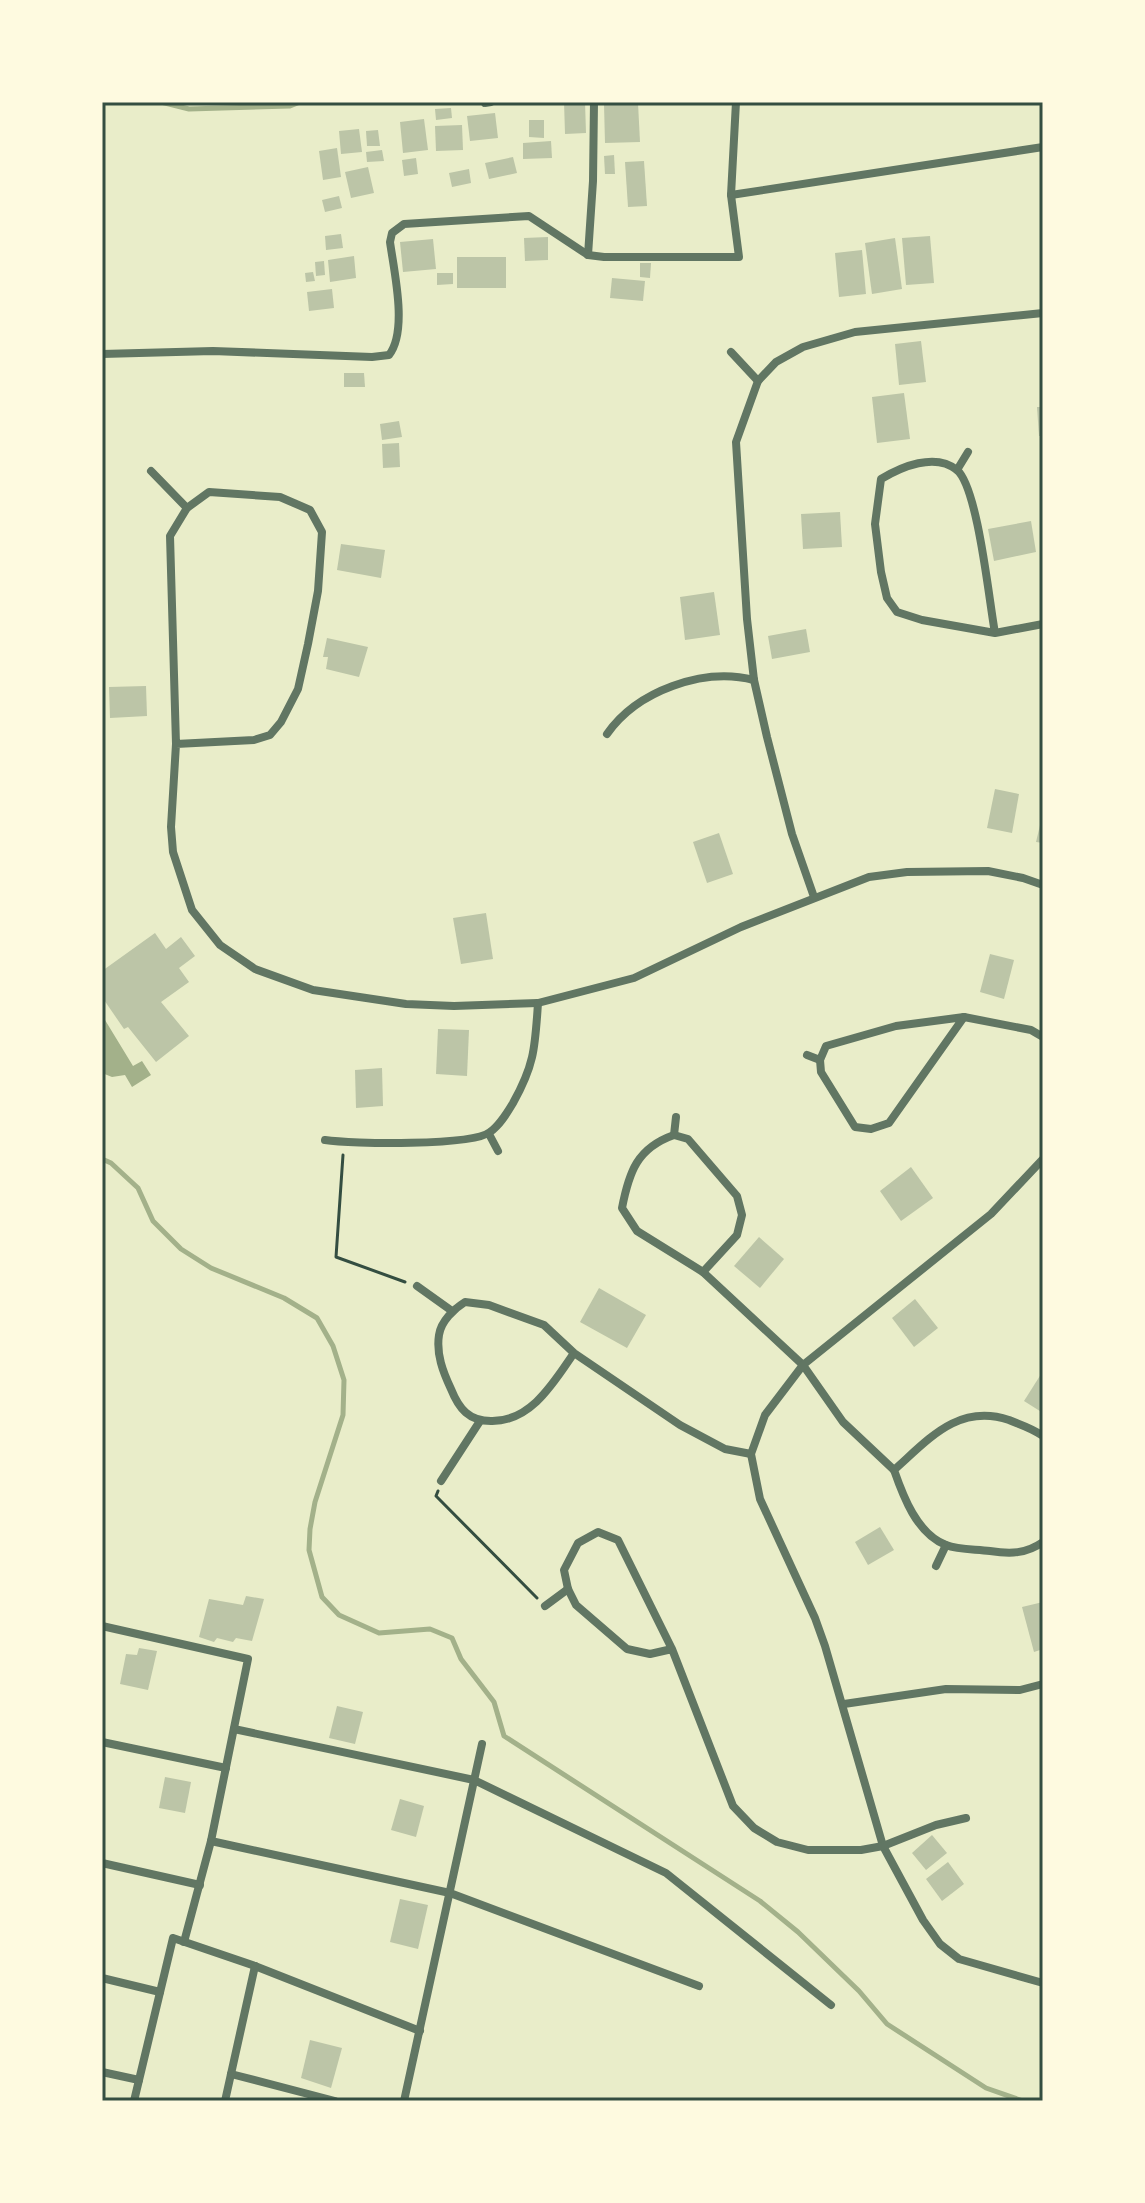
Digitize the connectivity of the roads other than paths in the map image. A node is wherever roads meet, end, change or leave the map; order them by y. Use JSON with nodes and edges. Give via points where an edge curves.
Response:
{"nodes":[{"id":1,"x":594,"y":102,"type":"edge"},
{"id":2,"x":736,"y":102,"type":"edge"},
{"id":3,"x":1043,"y":147,"type":"edge"},
{"id":4,"x":731,"y":195,"type":"junction"},
{"id":5,"x":588,"y":255,"type":"junction"},
{"id":6,"x":1043,"y":313,"type":"edge"},
{"id":7,"x":731,"y":352,"type":"dead end"},
{"id":8,"x":102,"y":354,"type":"edge"},
{"id":9,"x":758,"y":381,"type":"junction"},
{"id":10,"x":968,"y":452,"type":"dead end"},
{"id":11,"x":957,"y":470,"type":"junction"},
{"id":12,"x":151,"y":471,"type":"dead end"},
{"id":13,"x":187,"y":508,"type":"junction"},
{"id":14,"x":1043,"y":624,"type":"edge"},
{"id":15,"x":995,"y":633,"type":"junction"},
{"id":16,"x":754,"y":680,"type":"junction"},
{"id":17,"x":607,"y":734,"type":"dead end"},
{"id":18,"x":176,"y":744,"type":"junction"},
{"id":19,"x":1043,"y":885,"type":"edge"},
{"id":20,"x":814,"y":897,"type":"junction"},
{"id":21,"x":538,"y":1003,"type":"junction"},
{"id":22,"x":964,"y":1017,"type":"junction"},
{"id":23,"x":1043,"y":1037,"type":"edge"},
{"id":24,"x":807,"y":1055,"type":"dead end"},
{"id":25,"x":820,"y":1060,"type":"junction"},
{"id":26,"x":676,"y":1117,"type":"dead end"},
{"id":27,"x":489,"y":1134,"type":"junction"},
{"id":28,"x":674,"y":1135,"type":"junction"},
{"id":29,"x":325,"y":1140,"type":"dead end"},
{"id":30,"x":498,"y":1151,"type":"dead end"},
{"id":31,"x":1043,"y":1159,"type":"edge"},
{"id":32,"x":703,"y":1272,"type":"junction"},
{"id":33,"x":417,"y":1286,"type":"road end"},
{"id":34,"x":452,"y":1311,"type":"junction"},
{"id":35,"x":574,"y":1353,"type":"junction"},
{"id":36,"x":803,"y":1365,"type":"junction"},
{"id":37,"x":480,"y":1421,"type":"junction"},
{"id":38,"x":1043,"y":1436,"type":"edge"},
{"id":39,"x":751,"y":1454,"type":"junction"},
{"id":40,"x":894,"y":1470,"type":"junction"},
{"id":41,"x":441,"y":1481,"type":"road end"},
{"id":42,"x":1043,"y":1542,"type":"edge"},
{"id":43,"x":946,"y":1545,"type":"junction"},
{"id":44,"x":936,"y":1566,"type":"dead end"},
{"id":45,"x":568,"y":1589,"type":"junction"},
{"id":46,"x":545,"y":1606,"type":"road end"},
{"id":47,"x":102,"y":1626,"type":"edge"},
{"id":48,"x":672,"y":1649,"type":"junction"},
{"id":49,"x":1043,"y":1684,"type":"edge"},
{"id":50,"x":844,"y":1704,"type":"junction"},
{"id":51,"x":234,"y":1729,"type":"junction"},
{"id":52,"x":102,"y":1742,"type":"edge"},
{"id":53,"x":482,"y":1744,"type":"dead end"},
{"id":54,"x":226,"y":1768,"type":"junction"},
{"id":55,"x":474,"y":1780,"type":"junction"},
{"id":56,"x":966,"y":1818,"type":"dead end"},
{"id":57,"x":211,"y":1841,"type":"junction"},
{"id":58,"x":883,"y":1846,"type":"junction"},
{"id":59,"x":102,"y":1863,"type":"edge"},
{"id":60,"x":200,"y":1885,"type":"junction"},
{"id":61,"x":450,"y":1893,"type":"junction"},
{"id":62,"x":184,"y":1942,"type":"junction"},
{"id":63,"x":255,"y":1966,"type":"junction"},
{"id":64,"x":102,"y":1978,"type":"edge"},
{"id":65,"x":1043,"y":1983,"type":"edge"},
{"id":66,"x":699,"y":1986,"type":"dead end"},
{"id":67,"x":160,"y":1992,"type":"junction"},
{"id":68,"x":831,"y":2005,"type":"dead end"},
{"id":69,"x":420,"y":2031,"type":"junction"},
{"id":70,"x":102,"y":2072,"type":"edge"},
{"id":71,"x":231,"y":2074,"type":"junction"},
{"id":72,"x":139,"y":2080,"type":"junction"},
{"id":73,"x":134,"y":2101,"type":"edge"},
{"id":74,"x":225,"y":2101,"type":"edge"},
{"id":75,"x":335,"y":2101,"type":"edge"},
{"id":76,"x":404,"y":2101,"type":"edge"}],
"edges":[{"from":1,"to":5,"type":"street"},
{"from":2,"to":4,"type":"street"},
{"from":3,"to":4,"type":"street"},
{"from":4,"to":5,"type":"street","via":[[739,257]]},
{"from":5,"to":8,"type":"street","via":[[529,216],[404,224],[390,242],[399,313],[389,355]]},
{"from":6,"to":9,"type":"street","via":[[855,332],[803,347],[776,362]]},
{"from":7,"to":9,"type":"street"},
{"from":9,"to":16,"type":"street","via":[[736,442]]},
{"from":10,"to":11,"type":"street"},
{"from":11,"to":15,"type":"street","via":[[971,492]]},
{"from":11,"to":15,"type":"street","via":[[936,461],[900,467],[881,479],[875,524],[887,598],[897,612]]},
{"from":12,"to":13,"type":"street"},
{"from":13,"to":18,"type":"street","via":[[170,536]]},
{"from":13,"to":18,"type":"street","via":[[209,492],[280,497],[310,510],[322,532],[308,644],[298,689],[281,722],[270,735],[254,740]]},
{"from":14,"to":15,"type":"street"},
{"from":16,"to":17,"type":"street","via":[[733,674],[688,681],[629,709]]},
{"from":16,"to":20,"type":"street","via":[[792,834]]},
{"from":18,"to":21,"type":"street","via":[[173,852],[192,910],[220,945],[255,969],[313,990],[406,1004]]},
{"from":19,"to":20,"type":"street","via":[[988,871],[907,872],[869,877]]},
{"from":20,"to":21,"type":"street","via":[[634,978]]},
{"from":21,"to":27,"type":"street","via":[[535,1055],[527,1079]]},
{"from":22,"to":23,"type":"street"},
{"from":22,"to":25,"type":"street","via":[[896,1026],[826,1046]]},
{"from":22,"to":25,"type":"street","via":[[889,1123],[871,1129],[855,1127],[821,1072]]},
{"from":24,"to":25,"type":"street"},
{"from":26,"to":28,"type":"street"},
{"from":27,"to":29,"type":"street","via":[[397,1143]]},
{"from":27,"to":30,"type":"street"},
{"from":28,"to":32,"type":"street","via":[[688,1139],[737,1196],[742,1215],[737,1235]]},
{"from":28,"to":32,"type":"street","via":[[652,1143],[628,1177],[622,1208],[637,1231]]},
{"from":31,"to":36,"type":"street","via":[[991,1214]]},
{"from":32,"to":36,"type":"street"},
{"from":33,"to":34,"type":"street"},
{"from":34,"to":35,"type":"street","via":[[465,1302],[503,1310],[544,1325]]},
{"from":34,"to":37,"type":"street","via":[[439,1333],[440,1364],[467,1416]]},
{"from":35,"to":37,"type":"street","via":[[528,1409],[504,1422]]},
{"from":35,"to":39,"type":"street","via":[[680,1425],[725,1449]]},
{"from":36,"to":39,"type":"street","via":[[765,1415]]},
{"from":36,"to":40,"type":"street","via":[[843,1422]]},
{"from":37,"to":41,"type":"street"},
{"from":38,"to":40,"type":"street","via":[[998,1417],[967,1416],[941,1429]]},
{"from":39,"to":50,"type":"street","via":[[760,1499],[815,1618]]},
{"from":40,"to":43,"type":"street","via":[[908,1509]]},
{"from":42,"to":43,"type":"street","via":[[1030,1551],[1007,1554]]},
{"from":43,"to":44,"type":"street"},
{"from":45,"to":46,"type":"street"},
{"from":45,"to":48,"type":"street","via":[[576,1605],[627,1649],[650,1654]]},
{"from":45,"to":48,"type":"street","via":[[564,1570],[578,1543],[598,1532],[618,1540]]},
{"from":47,"to":51,"type":"street","via":[[248,1659]]},
{"from":48,"to":58,"type":"street","via":[[733,1806],[754,1828],[777,1842],[808,1850]]},
{"from":49,"to":50,"type":"street","via":[[1020,1690],[946,1689]]},
{"from":50,"to":58,"type":"street"},
{"from":51,"to":54,"type":"street"},
{"from":51,"to":55,"type":"street"},
{"from":52,"to":54,"type":"street"},
{"from":53,"to":55,"type":"street"},
{"from":54,"to":57,"type":"street"},
{"from":55,"to":61,"type":"street"},
{"from":55,"to":68,"type":"street","via":[[666,1873]]},
{"from":56,"to":58,"type":"street"},
{"from":57,"to":60,"type":"street"},
{"from":57,"to":61,"type":"street"},
{"from":58,"to":65,"type":"street","via":[[940,1944],[959,1959]]},
{"from":59,"to":60,"type":"street"},
{"from":60,"to":62,"type":"street"},
{"from":61,"to":66,"type":"street"},
{"from":61,"to":69,"type":"street"},
{"from":62,"to":63,"type":"street"},
{"from":62,"to":67,"type":"street","via":[[173,1938]]},
{"from":63,"to":69,"type":"street"},
{"from":63,"to":71,"type":"street"},
{"from":64,"to":67,"type":"street"},
{"from":67,"to":72,"type":"street"},
{"from":69,"to":76,"type":"street"},
{"from":70,"to":72,"type":"street"},
{"from":71,"to":74,"type":"street"},
{"from":71,"to":75,"type":"street"},
{"from":72,"to":73,"type":"street"}]}
